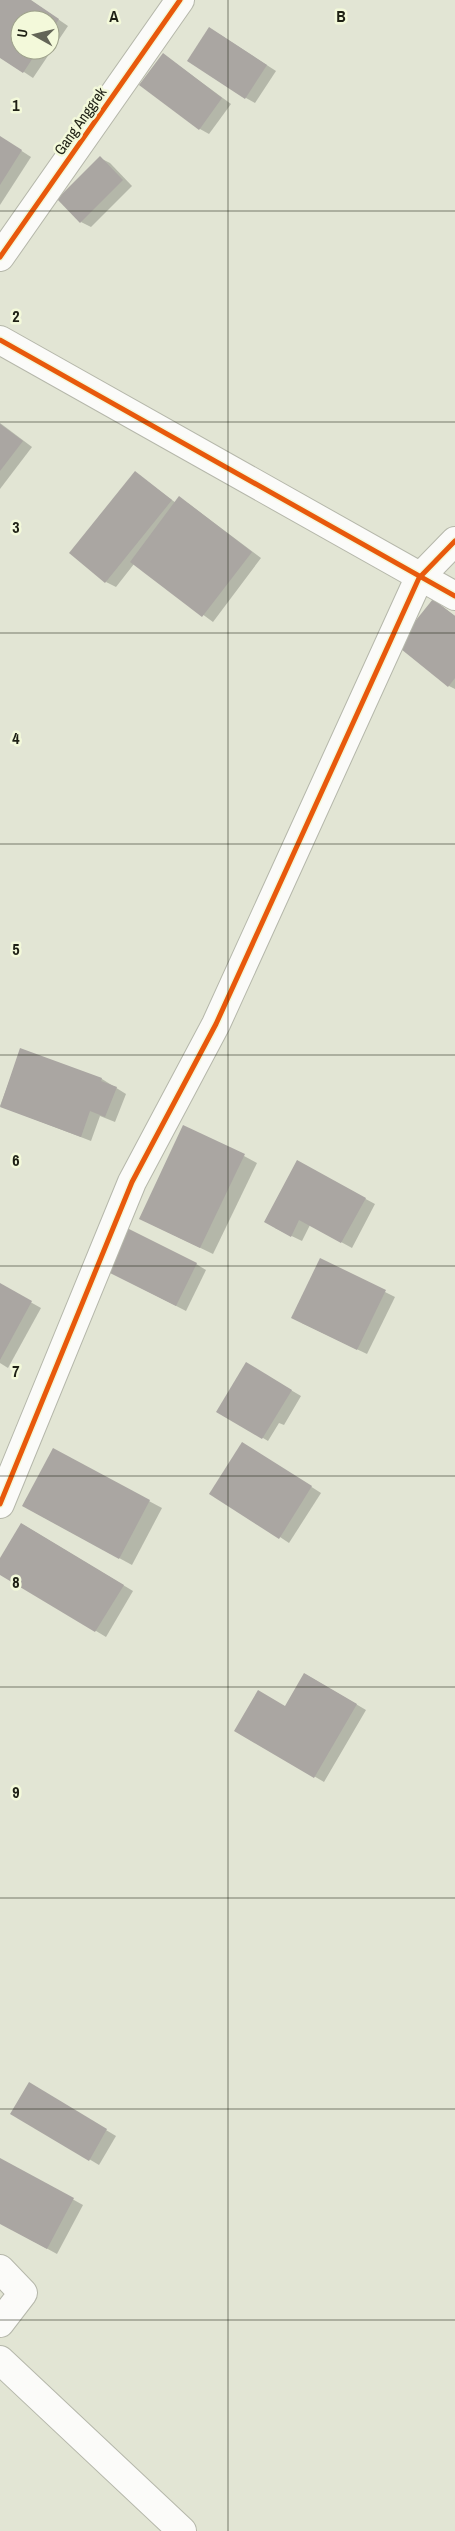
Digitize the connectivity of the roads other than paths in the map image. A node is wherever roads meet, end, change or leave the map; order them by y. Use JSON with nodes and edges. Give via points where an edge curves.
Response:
{"nodes":[{"id":1,"x":180,"y":0,"type":"edge"},
{"id":2,"x":0,"y":257,"type":"edge"},
{"id":3,"x":0,"y":340,"type":"edge"},
{"id":4,"x":455,"y":541,"type":"edge"},
{"id":5,"x":419,"y":578,"type":"junction"},
{"id":6,"x":455,"y":596,"type":"edge"},
{"id":7,"x":0,"y":1504,"type":"edge"},
{"id":8,"x":0,"y":2269,"type":"edge"},
{"id":9,"x":0,"y":2323,"type":"edge"},
{"id":10,"x":0,"y":2360,"type":"edge"},
{"id":11,"x":182,"y":2531,"type":"edge"}],
"edges":[{"from":1,"to":2,"type":"street","name":"Gang Anggrek"},
{"from":3,"to":5,"type":"street"},
{"from":4,"to":5,"type":"street"},
{"from":5,"to":6,"type":"street"},
{"from":5,"to":7,"type":"street","via":[[216,1024],[132,1182]]},
{"from":8,"to":9,"type":"street","via":[[23,2293]]},
{"from":10,"to":11,"type":"street"}]}
